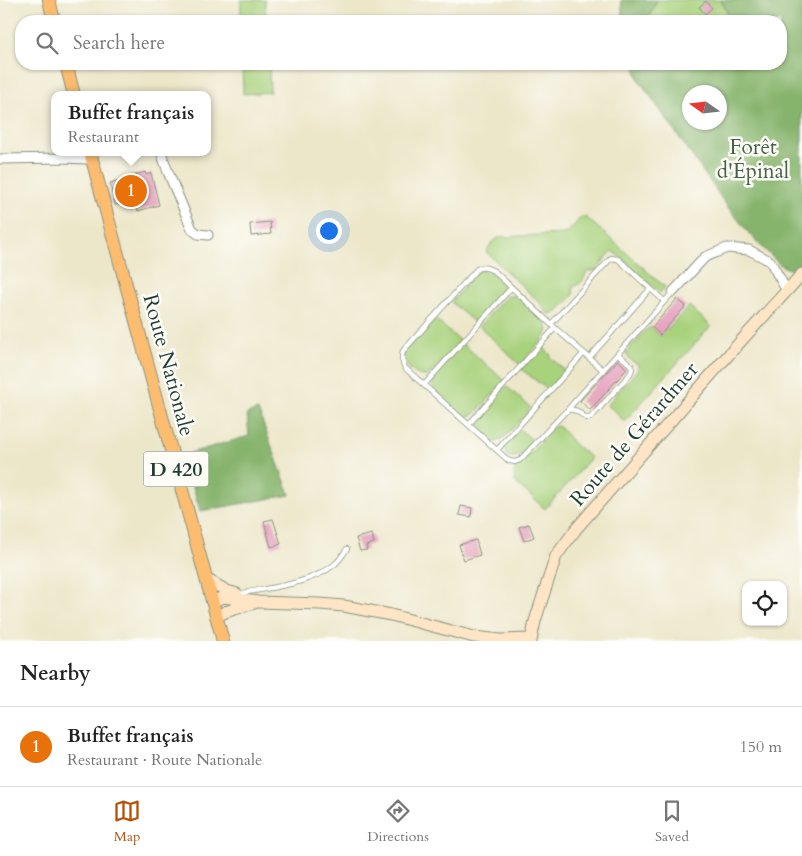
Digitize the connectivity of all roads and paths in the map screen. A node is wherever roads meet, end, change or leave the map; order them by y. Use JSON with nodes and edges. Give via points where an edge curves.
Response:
{"nodes":[{"id":1,"x":49,"y":0,"type":"edge"},
{"id":2,"x":53,"y":15,"type":"edge"},
{"id":3,"x":68,"y":70,"type":"edge"},
{"id":4,"x":73,"y":91,"type":"edge"},
{"id":5,"x":90,"y":156,"type":"edge"},
{"id":6,"x":93,"y":156,"type":"edge"},
{"id":7,"x":162,"y":156,"type":"edge"},
{"id":8,"x":0,"y":159,"type":"edge"},
{"id":9,"x":208,"y":235,"type":"dead end"},
{"id":10,"x":802,"y":274,"type":"edge"},
{"id":11,"x":511,"y":288,"type":"junction"},
{"id":12,"x":650,"y":289,"type":"junction"},
{"id":13,"x":787,"y":291,"type":"junction"},
{"id":14,"x":673,"y":292,"type":"joint"},
{"id":15,"x":664,"y":301,"type":"junction"},
{"id":16,"x":551,"y":324,"type":"junction"},
{"id":17,"x":555,"y":328,"type":"junction"},
{"id":18,"x":584,"y":353,"type":"junction"},
{"id":19,"x":618,"y":354,"type":"junction"},
{"id":20,"x":589,"y":358,"type":"junction"},
{"id":21,"x":604,"y":370,"type":"junction"},
{"id":22,"x":424,"y":385,"type":"junction"},
{"id":23,"x":565,"y":412,"type":"junction"},
{"id":24,"x":469,"y":424,"type":"junction"},
{"id":25,"x":497,"y":450,"type":"junction"},
{"id":26,"x":347,"y":549,"type":"dead end"},
{"id":27,"x":206,"y":579,"type":"junction"},
{"id":28,"x":237,"y":594,"type":"junction"},
{"id":29,"x":212,"y":602,"type":"junction"},
{"id":30,"x":258,"y":602,"type":"junction"},
{"id":31,"x":216,"y":617,"type":"junction"},
{"id":32,"x":477,"y":639,"type":"edge"},
{"id":33,"x":531,"y":640,"type":"edge"},
{"id":34,"x":223,"y":641,"type":"edge"}],
"edges":[{"from":1,"to":2,"type":"main road"},
{"from":3,"to":4,"type":"main road"},
{"from":5,"to":8,"type":"street","via":[[87,159]]},
{"from":6,"to":27,"type":"main road","name":"Route Nationale","number":"D 420"},
{"from":7,"to":9,"type":"street","via":[[192,229],[198,234]]},
{"from":10,"to":13,"type":"main road","name":"Route de Gérardmer"},
{"from":11,"to":16,"type":"lane"},
{"from":11,"to":22,"type":"lane"},
{"from":11,"to":22,"type":"lane","via":[[490,268],[477,269],[409,344],[403,351],[402,362]]},
{"from":12,"to":15,"type":"lane"},
{"from":12,"to":16,"type":"lane","via":[[618,259],[611,258]]},
{"from":12,"to":20,"type":"lane"},
{"from":13,"to":14,"type":"street","via":[[770,261],[750,250],[727,248],[705,257]]},
{"from":13,"to":33,"type":"main road","name":"Route de Gérardmer","via":[[576,529],[556,556]]},
{"from":14,"to":15,"type":"lane"},
{"from":15,"to":19,"type":"lane"},
{"from":16,"to":17,"type":"lane"},
{"from":17,"to":18,"type":"lane"},
{"from":17,"to":24,"type":"lane"},
{"from":18,"to":20,"type":"lane"},
{"from":18,"to":25,"type":"lane"},
{"from":19,"to":21,"type":"lane"},
{"from":19,"to":23,"type":"lane","via":[[632,369],[596,412],[590,418],[570,409]]},
{"from":20,"to":21,"type":"lane"},
{"from":21,"to":23,"type":"lane"},
{"from":22,"to":24,"type":"lane"},
{"from":23,"to":25,"type":"lane","via":[[520,460],[509,461]]},
{"from":24,"to":25,"type":"lane"},
{"from":26,"to":28,"type":"lane","via":[[335,564],[319,575]]},
{"from":27,"to":28,"type":"main road"},
{"from":27,"to":29,"type":"main road","name":"Route Nationale","number":"D 420"},
{"from":28,"to":30,"type":"main road"},
{"from":29,"to":30,"type":"main road","via":[[223,597]]},
{"from":29,"to":31,"type":"main road","name":"Route Nationale","number":"D 420"},
{"from":30,"to":31,"type":"main road"},
{"from":30,"to":32,"type":"main road","via":[[344,606],[391,615]]},
{"from":31,"to":34,"type":"main road","number":"D 420"},
{"from":32,"to":33,"type":"main road"}]}
